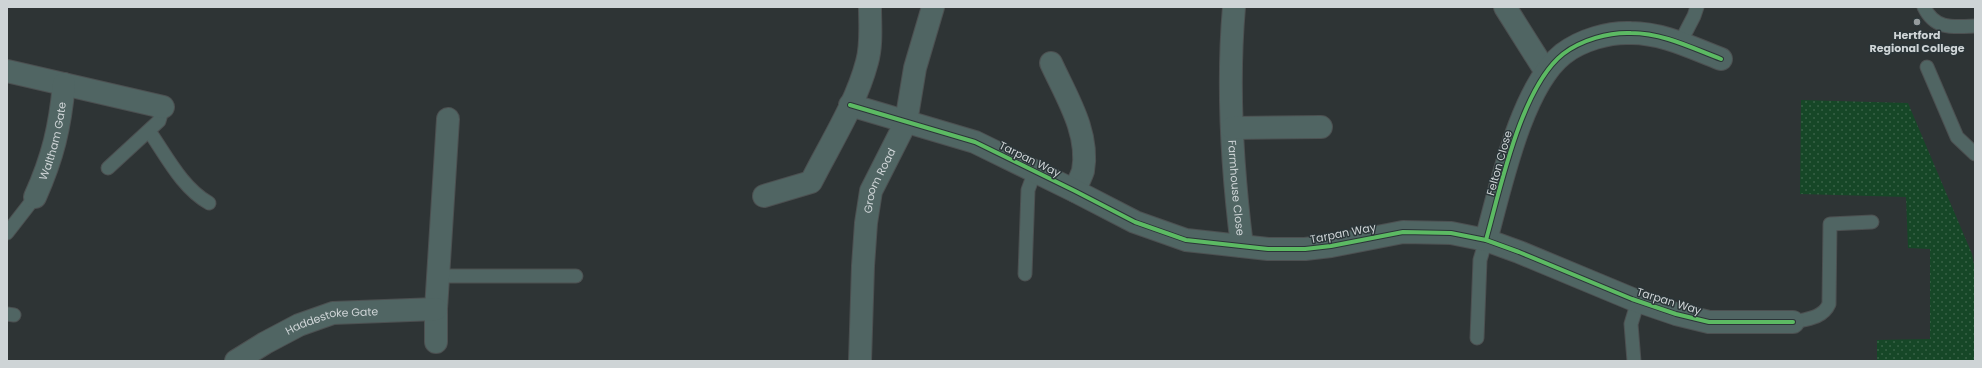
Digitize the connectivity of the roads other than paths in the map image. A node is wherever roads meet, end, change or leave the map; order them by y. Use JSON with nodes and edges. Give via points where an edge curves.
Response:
{"nodes":[{"id":1,"x":870,"y":7,"type":"edge"},
{"id":2,"x":933,"y":7,"type":"edge"},
{"id":3,"x":1234,"y":7,"type":"edge"},
{"id":4,"x":1505,"y":7,"type":"edge"},
{"id":5,"x":1697,"y":7,"type":"edge"},
{"id":6,"x":1924,"y":7,"type":"edge"},
{"id":7,"x":1975,"y":26,"type":"edge"},
{"id":8,"x":1680,"y":43,"type":"junction"},
{"id":9,"x":1721,"y":59,"type":"dead end"},
{"id":10,"x":1051,"y":63,"type":"dead end"},
{"id":11,"x":1927,"y":67,"type":"dead end"},
{"id":12,"x":7,"y":71,"type":"edge"},
{"id":13,"x":1546,"y":72,"type":"junction"},
{"id":14,"x":64,"y":84,"type":"junction"},
{"id":15,"x":850,"y":105,"type":"junction"},
{"id":16,"x":163,"y":107,"type":"joint"},
{"id":17,"x":448,"y":119,"type":"dead end"},
{"id":18,"x":906,"y":122,"type":"junction"},
{"id":19,"x":1321,"y":126,"type":"dead end"},
{"id":20,"x":1232,"y":128,"type":"junction"},
{"id":21,"x":149,"y":131,"type":"junction"},
{"id":22,"x":1975,"y":154,"type":"edge"},
{"id":23,"x":108,"y":168,"type":"dead end"},
{"id":24,"x":1035,"y":171,"type":"junction"},
{"id":25,"x":1075,"y":191,"type":"junction"},
{"id":26,"x":764,"y":196,"type":"dead end"},
{"id":27,"x":35,"y":197,"type":"joint"},
{"id":28,"x":209,"y":203,"type":"dead end"},
{"id":29,"x":1872,"y":222,"type":"dead end"},
{"id":30,"x":7,"y":233,"type":"edge"},
{"id":31,"x":1486,"y":240,"type":"junction"},
{"id":32,"x":1242,"y":246,"type":"junction"},
{"id":33,"x":1025,"y":274,"type":"dead end"},
{"id":34,"x":438,"y":276,"type":"junction"},
{"id":35,"x":576,"y":276,"type":"dead end"},
{"id":36,"x":1638,"y":301,"type":"junction"},
{"id":37,"x":436,"y":309,"type":"junction"},
{"id":38,"x":1793,"y":322,"type":"joint"},
{"id":39,"x":1477,"y":338,"type":"dead end"},
{"id":40,"x":436,"y":342,"type":"dead end"},
{"id":41,"x":236,"y":361,"type":"edge"},
{"id":42,"x":860,"y":361,"type":"edge"},
{"id":43,"x":1634,"y":361,"type":"edge"}],
"edges":[{"from":1,"to":15,"type":"street","via":[[867,62]]},
{"from":2,"to":18,"type":"street","name":"Groom Road","via":[[915,68]]},
{"from":3,"to":20,"type":"street","name":"Farmhouse Close","via":[[1229,72]]},
{"from":4,"to":13,"type":"street"},
{"from":5,"to":8,"type":"lane"},
{"from":6,"to":7,"type":"lane","via":[[1938,24],[1951,27]]},
{"from":8,"to":9,"type":"street","name":"Felton Close"},
{"from":8,"to":13,"type":"street","name":"Felton Close","via":[[1667,38],[1632,33],[1602,36],[1563,54]]},
{"from":10,"to":25,"type":"street","via":[[1072,108],[1084,146],[1082,173]]},
{"from":11,"to":22,"type":"lane","via":[[1957,137]]},
{"from":12,"to":14,"type":"street"},
{"from":13,"to":31,"type":"street","name":"Felton Close","via":[[1526,108],[1516,134]]},
{"from":14,"to":16,"type":"street"},
{"from":14,"to":27,"type":"street","name":"Waltham Gate","via":[[56,143]]},
{"from":15,"to":18,"type":"street","name":"Tarpan Way"},
{"from":15,"to":26,"type":"street","via":[[811,182]]},
{"from":16,"to":21,"type":"lane","via":[[159,121]]},
{"from":17,"to":34,"type":"street"},
{"from":18,"to":24,"type":"street","name":"Tarpan Way","via":[[975,142]]},
{"from":18,"to":42,"type":"street","name":"Groom Road","via":[[871,190],[863,266]]},
{"from":19,"to":20,"type":"street","name":"Farmhouse Close"},
{"from":20,"to":32,"type":"street","name":"Farmhouse Close"},
{"from":21,"to":23,"type":"lane"},
{"from":21,"to":28,"type":"lane","via":[[185,183]]},
{"from":24,"to":25,"type":"street","name":"Tarpan Way"},
{"from":24,"to":33,"type":"lane","via":[[1028,190]]},
{"from":25,"to":32,"type":"street","name":"Tarpan Way","via":[[1166,235],[1210,244]]},
{"from":27,"to":30,"type":"lane"},
{"from":29,"to":38,"type":"lane","via":[[1830,224],[1829,304],[1826,311],[1820,315]]},
{"from":31,"to":32,"type":"street","name":"Tarpan Way","via":[[1426,231],[1403,232],[1304,249]]},
{"from":31,"to":36,"type":"street","name":"Tarpan Way"},
{"from":31,"to":39,"type":"lane","via":[[1480,260]]},
{"from":34,"to":35,"type":"lane"},
{"from":34,"to":37,"type":"street"},
{"from":36,"to":38,"type":"street","name":"Tarpan Way","via":[[1709,322]]},
{"from":36,"to":43,"type":"lane","via":[[1631,324]]},
{"from":37,"to":40,"type":"street"},
{"from":37,"to":41,"type":"street","name":"Haddestoke Gate","via":[[333,313],[299,325],[265,342]]}]}
